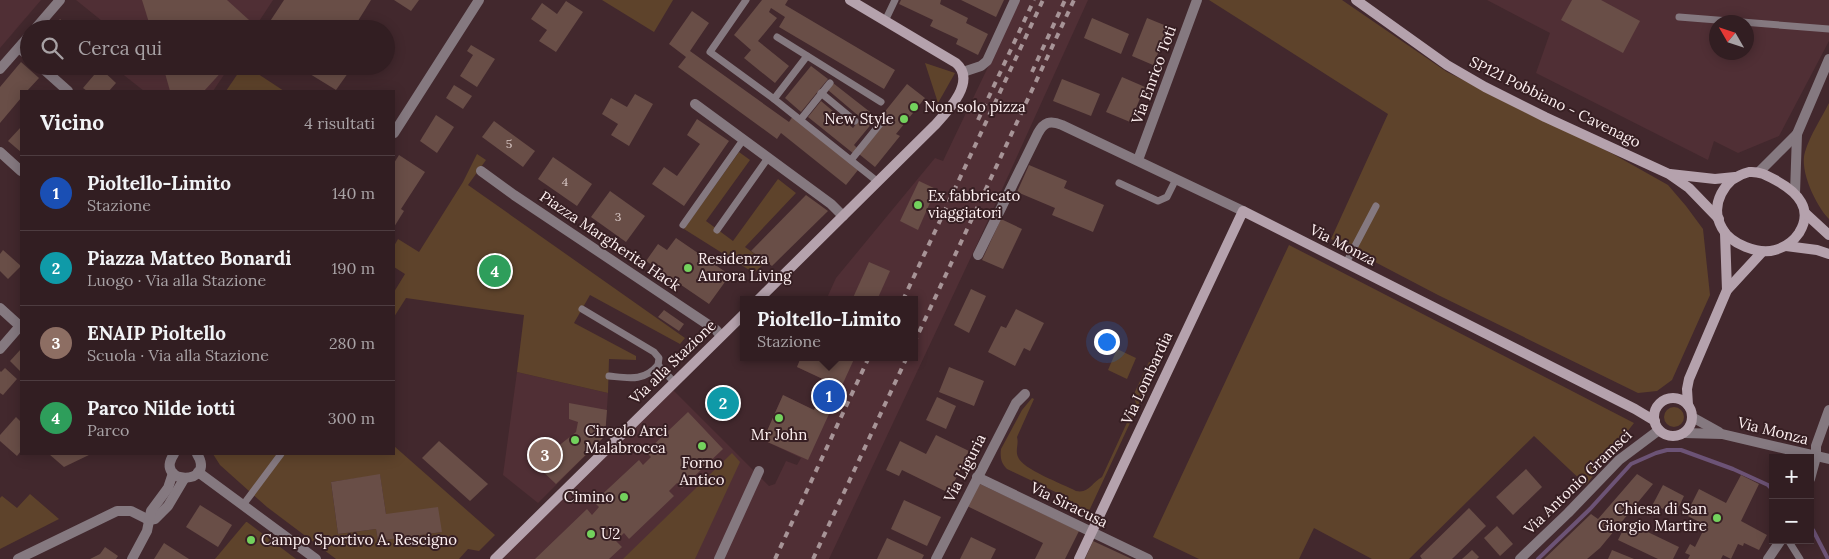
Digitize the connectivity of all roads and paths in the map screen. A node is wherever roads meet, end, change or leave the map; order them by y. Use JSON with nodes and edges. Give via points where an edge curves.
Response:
{"nodes":[{"id":1,"x":60,"y":0,"type":"edge"},
{"id":2,"x":480,"y":0,"type":"edge"},
{"id":3,"x":746,"y":0,"type":"edge"},
{"id":4,"x":850,"y":0,"type":"edge"},
{"id":5,"x":895,"y":0,"type":"edge"},
{"id":6,"x":1015,"y":0,"type":"edge"},
{"id":7,"x":1197,"y":0,"type":"edge"},
{"id":8,"x":1356,"y":0,"type":"edge"},
{"id":9,"x":1679,"y":17,"type":"dead end"},
{"id":10,"x":43,"y":20,"type":"edge"},
{"id":11,"x":886,"y":21,"type":"junction"},
{"id":12,"x":1829,"y":29,"type":"edge"},
{"id":13,"x":777,"y":37,"type":"dead end"},
{"id":14,"x":19,"y":48,"type":"edge"},
{"id":15,"x":807,"y":56,"type":"junction"},
{"id":16,"x":1829,"y":59,"type":"edge"},
{"id":17,"x":0,"y":69,"type":"edge"},
{"id":18,"x":963,"y":72,"type":"junction"},
{"id":19,"x":50,"y":75,"type":"edge"},
{"id":20,"x":830,"y":83,"type":"dead end"},
{"id":21,"x":67,"y":90,"type":"edge"},
{"id":22,"x":821,"y":93,"type":"junction"},
{"id":23,"x":774,"y":99,"type":"junction"},
{"id":24,"x":881,"y":102,"type":"dead end"},
{"id":25,"x":695,"y":104,"type":"dead end"},
{"id":26,"x":798,"y":116,"type":"junction"},
{"id":27,"x":856,"y":121,"type":"dead end"},
{"id":28,"x":880,"y":124,"type":"dead end"},
{"id":29,"x":395,"y":132,"type":"edge"},
{"id":30,"x":1797,"y":134,"type":"junction"},
{"id":31,"x":743,"y":140,"type":"junction"},
{"id":32,"x":0,"y":152,"type":"edge"},
{"id":33,"x":768,"y":158,"type":"junction"},
{"id":34,"x":851,"y":160,"type":"junction"},
{"id":35,"x":1138,"y":160,"type":"junction"},
{"id":36,"x":20,"y":170,"type":"edge"},
{"id":37,"x":482,"y":171,"type":"dead end"},
{"id":38,"x":1759,"y":172,"type":"junction"},
{"id":39,"x":1669,"y":174,"type":"junction"},
{"id":40,"x":1736,"y":176,"type":"junction"},
{"id":41,"x":1176,"y":179,"type":"junction"},
{"id":42,"x":878,"y":182,"type":"junction"},
{"id":43,"x":1119,"y":184,"type":"dead end"},
{"id":44,"x":1795,"y":193,"type":"junction"},
{"id":45,"x":1376,"y":206,"type":"dead end"},
{"id":46,"x":1243,"y":211,"type":"junction"},
{"id":47,"x":1805,"y":213,"type":"junction"},
{"id":48,"x":843,"y":216,"type":"junction"},
{"id":49,"x":1719,"y":219,"type":"junction"},
{"id":50,"x":683,"y":225,"type":"dead end"},
{"id":51,"x":717,"y":230,"type":"dead end"},
{"id":52,"x":1725,"y":232,"type":"junction"},
{"id":53,"x":1829,"y":235,"type":"edge"},
{"id":54,"x":1786,"y":246,"type":"junction"},
{"id":55,"x":1762,"y":252,"type":"junction"},
{"id":56,"x":1829,"y":254,"type":"edge"},
{"id":57,"x":978,"y":255,"type":"dead end"},
{"id":58,"x":1346,"y":263,"type":"junction"},
{"id":59,"x":1727,"y":290,"type":"junction"},
{"id":60,"x":762,"y":296,"type":"edge"},
{"id":61,"x":0,"y":308,"type":"edge"},
{"id":62,"x":582,"y":309,"type":"dead end"},
{"id":63,"x":740,"y":318,"type":"edge"},
{"id":64,"x":20,"y":326,"type":"edge"},
{"id":65,"x":20,"y":328,"type":"edge"},
{"id":66,"x":721,"y":336,"type":"junction"},
{"id":67,"x":0,"y":349,"type":"edge"},
{"id":68,"x":658,"y":365,"type":"junction"},
{"id":69,"x":609,"y":376,"type":"dead end"},
{"id":70,"x":1689,"y":379,"type":"junction"},
{"id":71,"x":674,"y":382,"type":"junction"},
{"id":72,"x":1025,"y":394,"type":"dead end"},
{"id":73,"x":1670,"y":399,"type":"junction"},
{"id":74,"x":1688,"y":405,"type":"junction"},
{"id":75,"x":1658,"y":407,"type":"junction"},
{"id":76,"x":1635,"y":409,"type":"junction"},
{"id":77,"x":1829,"y":410,"type":"edge"},
{"id":78,"x":1692,"y":417,"type":"junction"},
{"id":79,"x":1657,"y":425,"type":"junction"},
{"id":80,"x":1684,"y":433,"type":"junction"},
{"id":81,"x":1722,"y":434,"type":"junction"},
{"id":82,"x":171,"y":455,"type":"edge"},
{"id":83,"x":198,"y":455,"type":"edge"},
{"id":84,"x":280,"y":455,"type":"edge"},
{"id":85,"x":1816,"y":457,"type":"junction"},
{"id":86,"x":1829,"y":459,"type":"edge"},
{"id":87,"x":1814,"y":464,"type":"edge"},
{"id":88,"x":759,"y":470,"type":"dead end"},
{"id":89,"x":198,"y":472,"type":"junction"},
{"id":90,"x":173,"y":473,"type":"junction"},
{"id":91,"x":978,"y":477,"type":"junction"},
{"id":92,"x":184,"y":479,"type":"junction"},
{"id":93,"x":243,"y":505,"type":"junction"},
{"id":94,"x":149,"y":520,"type":"junction"},
{"id":95,"x":1091,"y":532,"type":"junction"},
{"id":96,"x":1778,"y":544,"type":"edge"},
{"id":97,"x":1791,"y":544,"type":"edge"},
{"id":98,"x":18,"y":559,"type":"edge"},
{"id":99,"x":132,"y":559,"type":"edge"},
{"id":100,"x":316,"y":559,"type":"edge"},
{"id":101,"x":495,"y":559,"type":"edge"},
{"id":102,"x":719,"y":559,"type":"edge"},
{"id":103,"x":936,"y":559,"type":"edge"},
{"id":104,"x":1079,"y":559,"type":"edge"},
{"id":105,"x":1148,"y":559,"type":"edge"},
{"id":106,"x":1520,"y":559,"type":"edge"},
{"id":107,"x":1768,"y":559,"type":"edge"},
{"id":108,"x":1800,"y":559,"type":"edge"}],
"edges":[{"from":1,"to":10,"type":"street"},
{"from":2,"to":29,"type":"street"},
{"from":3,"to":23,"type":"lane","via":[[710,52]]},
{"from":4,"to":11,"type":"street"},
{"from":5,"to":11,"type":"lane"},
{"from":6,"to":18,"type":"street","via":[[987,61]]},
{"from":7,"to":35,"type":"street","name":"Via Enrico Toti"},
{"from":8,"to":39,"type":"street","name":"SP121 Pobbiano - Cavenago","via":[[1485,87]]},
{"from":9,"to":12,"type":"lane"},
{"from":11,"to":18,"type":"street","via":[[950,59]]},
{"from":13,"to":15,"type":"lane"},
{"from":14,"to":17,"type":"street"},
{"from":15,"to":23,"type":"lane"},
{"from":15,"to":24,"type":"lane"},
{"from":16,"to":30,"type":"street"},
{"from":18,"to":42,"type":"street","via":[[962,88],[948,111]]},
{"from":19,"to":21,"type":"street"},
{"from":20,"to":22,"type":"lane"},
{"from":22,"to":26,"type":"lane"},
{"from":22,"to":27,"type":"lane"},
{"from":23,"to":26,"type":"lane"},
{"from":25,"to":31,"type":"street"},
{"from":26,"to":34,"type":"lane"},
{"from":28,"to":34,"type":"lane"},
{"from":30,"to":38,"type":"street"},
{"from":30,"to":44,"type":"street"},
{"from":31,"to":33,"type":"street"},
{"from":31,"to":50,"type":"lane"},
{"from":32,"to":36,"type":"street"},
{"from":33,"to":48,"type":"street"},
{"from":33,"to":51,"type":"lane"},
{"from":34,"to":42,"type":"lane"},
{"from":35,"to":41,"type":"street","name":"Via Monza"},
{"from":35,"to":57,"type":"street","name":"Via Monza","via":[[1056,122],[1045,124]]},
{"from":37,"to":66,"type":"street","name":"Piazza Margherita Hack"},
{"from":38,"to":40,"type":"street"},
{"from":38,"to":44,"type":"street"},
{"from":39,"to":40,"type":"street","name":"SP121 Pobbiano - Cavenago","via":[[1715,179]]},
{"from":39,"to":49,"type":"street","name":"SP121 Pobbiano - Cavenago"},
{"from":40,"to":49,"type":"street","via":[[1720,195]]},
{"from":41,"to":43,"type":"lane","via":[[1167,197],[1158,201]]},
{"from":41,"to":46,"type":"street","name":"Via Monza"},
{"from":42,"to":48,"type":"street"},
{"from":44,"to":47,"type":"street"},
{"from":45,"to":58,"type":"lane"},
{"from":46,"to":58,"type":"street","name":"Via Monza"},
{"from":46,"to":95,"type":"street","name":"Via Lombardia"},
{"from":47,"to":53,"type":"street"},
{"from":47,"to":54,"type":"street","via":[[1800,230]]},
{"from":48,"to":60,"type":"street"},
{"from":49,"to":52,"type":"street"},
{"from":52,"to":55,"type":"street","via":[[1740,244]]},
{"from":52,"to":59,"type":"street"},
{"from":54,"to":55,"type":"street"},
{"from":54,"to":56,"type":"street"},
{"from":55,"to":59,"type":"street"},
{"from":58,"to":76,"type":"street","name":"Via Monza"},
{"from":59,"to":70,"type":"street"},
{"from":61,"to":64,"type":"street"},
{"from":62,"to":68,"type":"lane","via":[[654,352],[659,358]]},
{"from":63,"to":66,"type":"street","name":"Via alla Stazione"},
{"from":65,"to":67,"type":"street"},
{"from":66,"to":71,"type":"street","name":"Via alla Stazione"},
{"from":68,"to":69,"type":"lane","via":[[640,378]]},
{"from":68,"to":71,"type":"lane"},
{"from":70,"to":73,"type":"street"},
{"from":70,"to":74,"type":"street"},
{"from":71,"to":101,"type":"street","name":"Via alla Stazione"},
{"from":72,"to":91,"type":"street","name":"Via Liguria","via":[[1016,403]]},
{"from":73,"to":74,"type":"street","via":[[1682,400]]},
{"from":73,"to":75,"type":"street"},
{"from":74,"to":78,"type":"street"},
{"from":75,"to":76,"type":"street"},
{"from":75,"to":79,"type":"street"},
{"from":76,"to":79,"type":"street","name":"Via Monza"},
{"from":77,"to":85,"type":"street","via":[[1816,446]]},
{"from":78,"to":80,"type":"street","via":[[1690,428]]},
{"from":78,"to":81,"type":"street","name":"Via Monza"},
{"from":79,"to":80,"type":"street","via":[[1669,436]]},
{"from":79,"to":106,"type":"street","name":"Via Antonio Gramsci"},
{"from":80,"to":81,"type":"street","name":"Via Monza"},
{"from":81,"to":85,"type":"street","name":"Via Monza"},
{"from":82,"to":90,"type":"street"},
{"from":83,"to":89,"type":"street","via":[[201,462]]},
{"from":84,"to":93,"type":"lane"},
{"from":85,"to":86,"type":"street","name":"Via Monza"},
{"from":85,"to":87,"type":"street"},
{"from":88,"to":102,"type":"street"},
{"from":89,"to":92,"type":"street","via":[[192,478]]},
{"from":89,"to":93,"type":"street"},
{"from":90,"to":92,"type":"street"},
{"from":90,"to":94,"type":"street"},
{"from":91,"to":95,"type":"street","name":"Via Siracusa"},
{"from":91,"to":103,"type":"street","name":"Via Liguria"},
{"from":92,"to":94,"type":"street","via":[[163,512]]},
{"from":93,"to":100,"type":"street"},
{"from":94,"to":98,"type":"street","via":[[131,511],[117,511]]},
{"from":94,"to":99,"type":"street"},
{"from":95,"to":104,"type":"street","name":"Via Lombardia"},
{"from":95,"to":105,"type":"street","name":"Via Siracusa"},
{"from":96,"to":107,"type":"street"},
{"from":97,"to":108,"type":"lane"}]}
